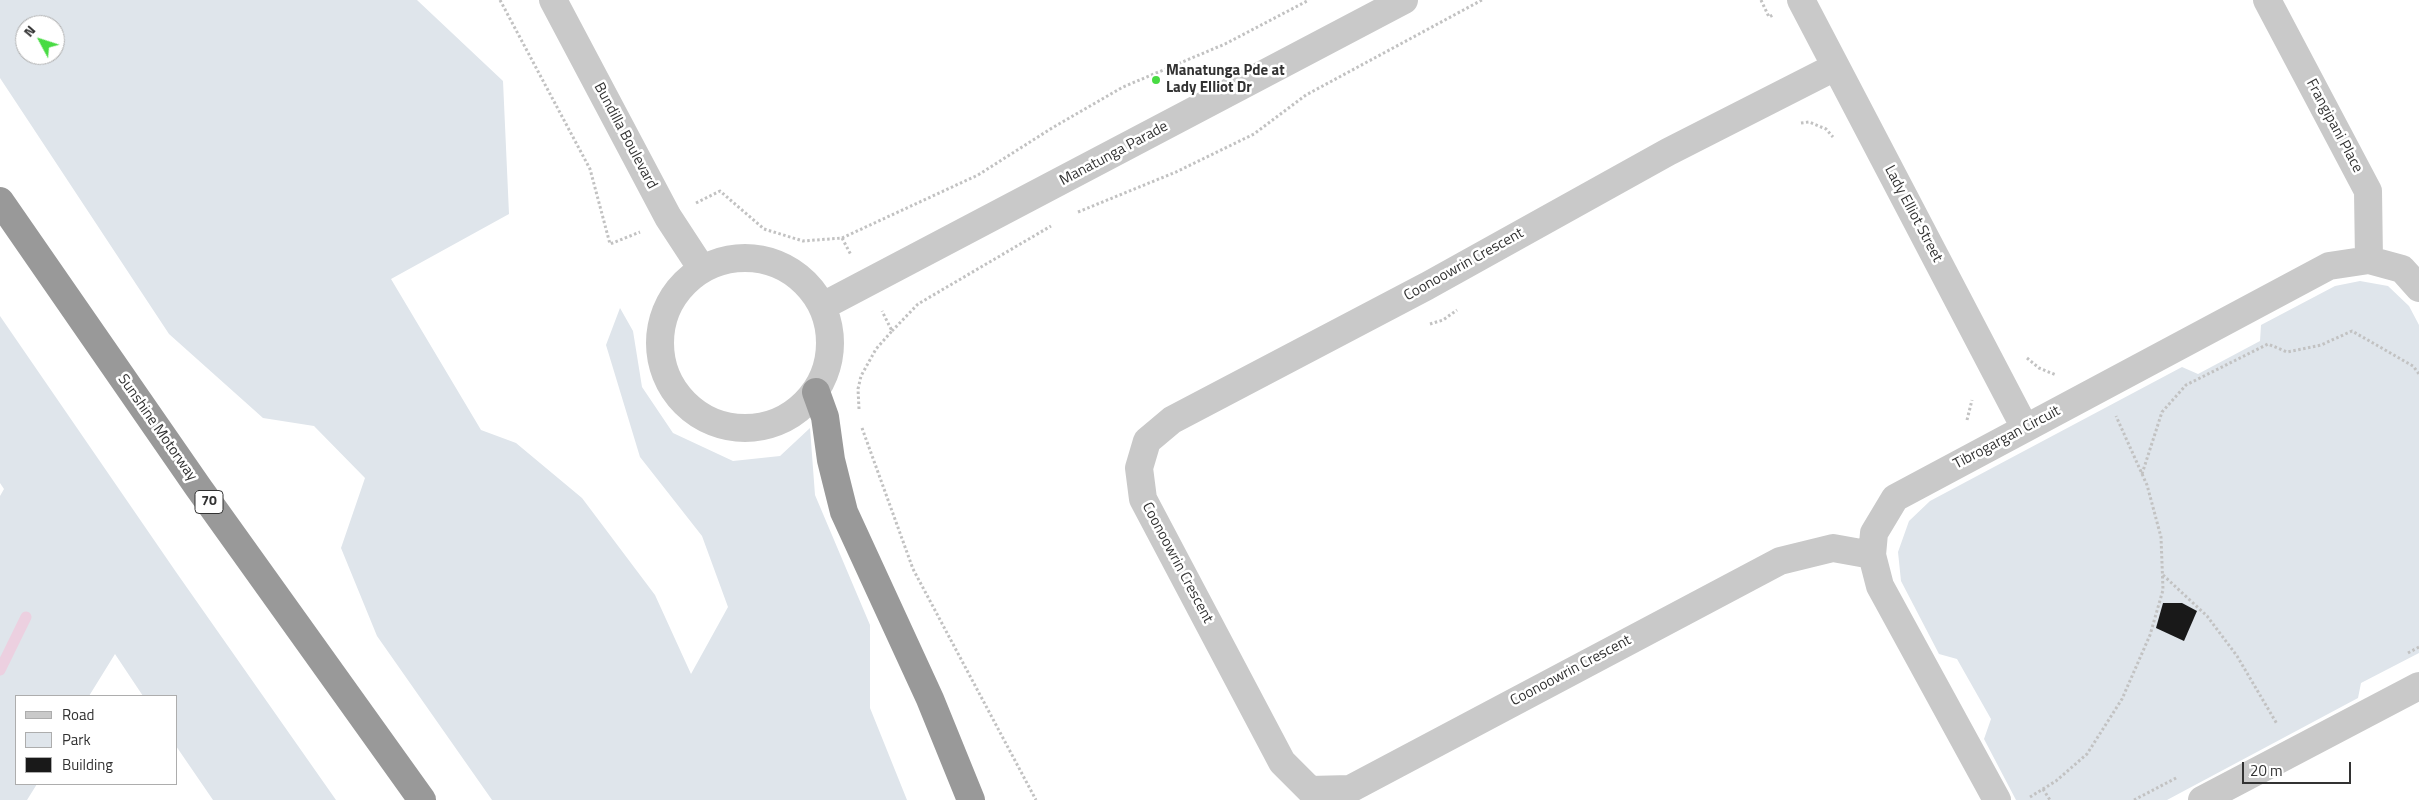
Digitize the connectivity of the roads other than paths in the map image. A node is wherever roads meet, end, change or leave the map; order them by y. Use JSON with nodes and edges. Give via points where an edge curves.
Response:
{"nodes":[{"id":1,"x":553,"y":0,"type":"edge"},
{"id":2,"x":1404,"y":0,"type":"edge"},
{"id":3,"x":1801,"y":0,"type":"edge"},
{"id":4,"x":2267,"y":0,"type":"edge"},
{"id":5,"x":1835,"y":67,"type":"junction"},
{"id":6,"x":0,"y":201,"type":"edge"},
{"id":7,"x":2369,"y":260,"type":"junction"},
{"id":8,"x":702,"y":269,"type":"junction"},
{"id":9,"x":2419,"y":288,"type":"edge"},
{"id":10,"x":823,"y":306,"type":"junction"},
{"id":11,"x":816,"y":392,"type":"junction"},
{"id":12,"x":2025,"y":428,"type":"junction"},
{"id":13,"x":1872,"y":555,"type":"junction"},
{"id":14,"x":2419,"y":686,"type":"edge"},
{"id":15,"x":2217,"y":797,"type":"edge"},
{"id":16,"x":422,"y":800,"type":"edge"},
{"id":17,"x":971,"y":800,"type":"edge"},
{"id":18,"x":1997,"y":800,"type":"edge"}],
"edges":[{"from":1,"to":8,"type":"street","name":"Bundilla Boulevard","via":[[668,217]]},
{"from":2,"to":10,"type":"street","name":"Manatunga Parade"},
{"from":3,"to":5,"type":"street","name":"Lady Elliot Street"},
{"from":4,"to":7,"type":"street","name":"Frangipani Place","via":[[2368,191]]},
{"from":5,"to":12,"type":"street","name":"Lady Elliot Street"},
{"from":5,"to":13,"type":"street","name":"Coonoowrin Crescent","via":[[1668,152],[1427,286],[1172,420],[1147,441],[1138,468],[1142,499],[1268,736],[1282,762],[1310,790],[1350,789],[1780,561],[1833,548]]},
{"from":6,"to":16,"type":"highway","name":"Sunshine Motorway","number":"70","via":[[198,487]]},
{"from":7,"to":9,"type":"street","name":"Tibrogargan Circuit","via":[[2402,269]]},
{"from":7,"to":12,"type":"street","name":"Tibrogargan Circuit","via":[[2329,266]]},
{"from":8,"to":10,"type":"street","via":[[731,258],[759,258],[787,268],[810,287]]},
{"from":8,"to":11,"type":"street","via":[[679,288],[663,318],[659,347],[668,382],[686,406],[712,423],[741,429],[768,426],[795,413]]},
{"from":10,"to":11,"type":"street","via":[[830,336],[828,365]]},
{"from":11,"to":17,"type":"highway","via":[[825,417],[831,460],[844,512],[930,699]]},
{"from":12,"to":13,"type":"street","name":"Tibrogargan Circuit","via":[[1895,498],[1874,533]]},
{"from":13,"to":18,"type":"street","name":"Tibrogargan Circuit","via":[[1880,586]]},
{"from":14,"to":15,"type":"street"}]}
